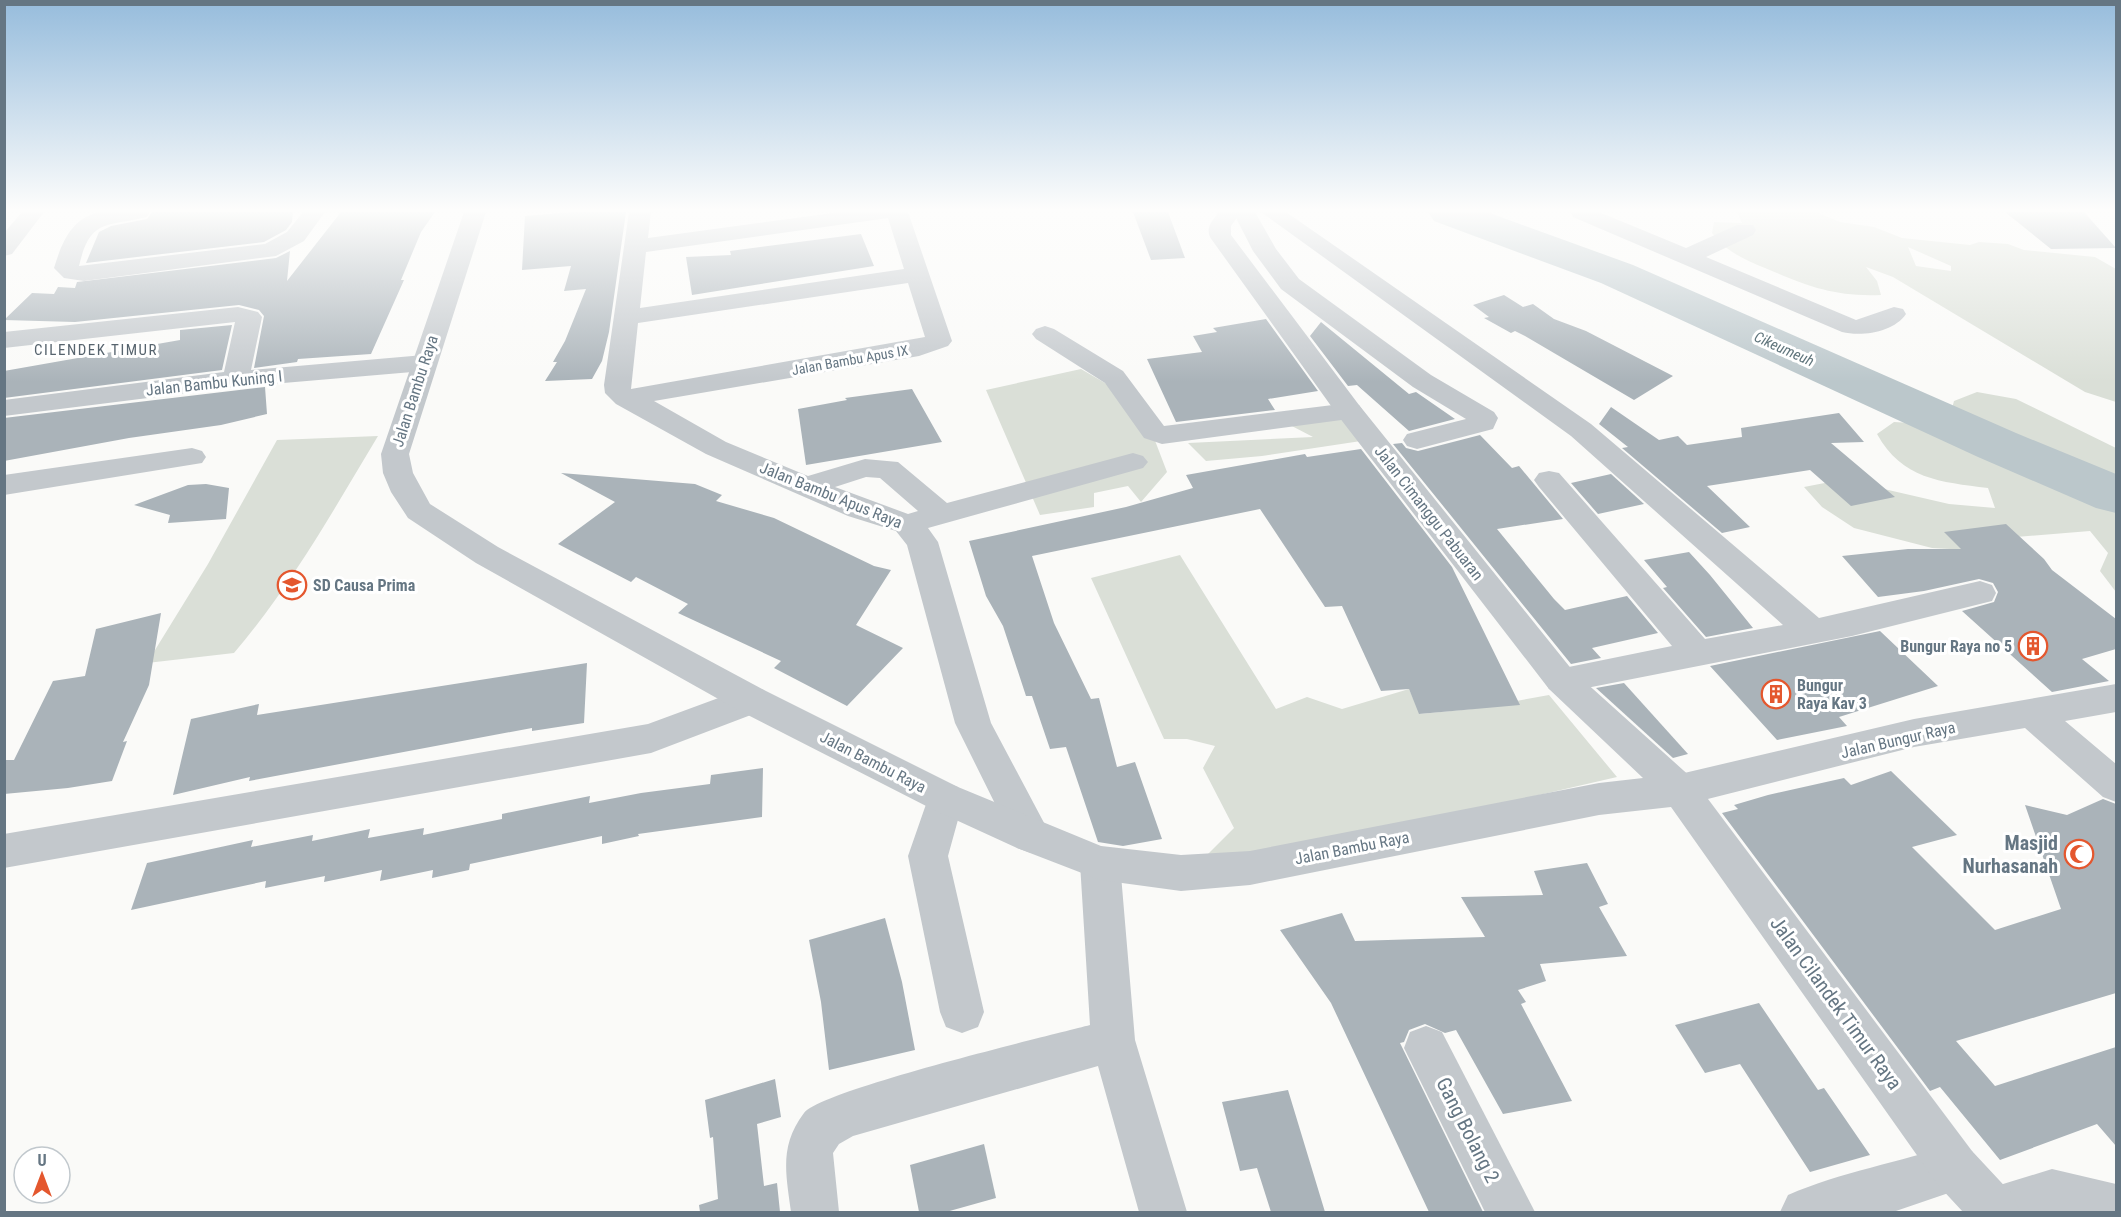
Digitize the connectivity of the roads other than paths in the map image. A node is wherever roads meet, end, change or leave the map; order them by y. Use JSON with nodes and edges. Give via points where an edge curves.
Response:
{"nodes":[{"id":1,"x":67,"y":269,"type":"edge"},
{"id":2,"x":126,"y":269,"type":"edge"},
{"id":3,"x":456,"y":269,"type":"edge"},
{"id":4,"x":631,"y":269,"type":"edge"},
{"id":5,"x":916,"y":269,"type":"edge"},
{"id":6,"x":1245,"y":269,"type":"edge"},
{"id":7,"x":1278,"y":269,"type":"edge"},
{"id":8,"x":1353,"y":269,"type":"edge"},
{"id":9,"x":1714,"y":269,"type":"edge"},
{"id":10,"x":918,"y":274,"type":"junction"},
{"id":11,"x":1894,"y":314,"type":"dead end"},
{"id":12,"x":624,"y":318,"type":"junction"},
{"id":13,"x":1045,"y":334,"type":"dead end"},
{"id":14,"x":4,"y":340,"type":"edge"},
{"id":15,"x":424,"y":363,"type":"junction"},
{"id":16,"x":236,"y":379,"type":"junction"},
{"id":17,"x":626,"y":398,"type":"junction"},
{"id":18,"x":4,"y":408,"type":"edge"},
{"id":19,"x":1349,"y":411,"type":"junction"},
{"id":20,"x":1417,"y":440,"type":"dead end"},
{"id":21,"x":192,"y":457,"type":"dead end"},
{"id":22,"x":1133,"y":462,"type":"dead end"},
{"id":23,"x":1549,"y":480,"type":"dead end"},
{"id":24,"x":4,"y":485,"type":"edge"},
{"id":25,"x":807,"y":486,"type":"junction"},
{"id":26,"x":940,"y":513,"type":"junction"},
{"id":27,"x":907,"y":524,"type":"junction"},
{"id":28,"x":1980,"y":592,"type":"dead end"},
{"id":29,"x":1813,"y":632,"type":"junction"},
{"id":30,"x":1698,"y":654,"type":"junction"},
{"id":31,"x":1561,"y":680,"type":"junction"},
{"id":32,"x":2116,"y":698,"type":"edge"},
{"id":33,"x":751,"y":700,"type":"junction"},
{"id":34,"x":2033,"y":714,"type":"junction"},
{"id":35,"x":2116,"y":786,"type":"edge"},
{"id":36,"x":1680,"y":790,"type":"junction"},
{"id":37,"x":945,"y":798,"type":"junction"},
{"id":38,"x":1031,"y":836,"type":"junction"},
{"id":39,"x":4,"y":850,"type":"edge"},
{"id":40,"x":1100,"y":863,"type":"junction"},
{"id":41,"x":962,"y":1012,"type":"dead end"},
{"id":42,"x":1113,"y":1040,"type":"junction"},
{"id":43,"x":1426,"y":1048,"type":"dead end"},
{"id":44,"x":1955,"y":1168,"type":"junction"},
{"id":45,"x":2116,"y":1208,"type":"edge"},
{"id":46,"x":1995,"y":1211,"type":"edge"},
{"id":47,"x":815,"y":1212,"type":"edge"},
{"id":48,"x":1163,"y":1212,"type":"edge"},
{"id":49,"x":1511,"y":1212,"type":"edge"},
{"id":50,"x":1805,"y":1212,"type":"edge"}],
"edges":[{"from":1,"to":2,"type":"street","via":[[84,274]]},
{"from":3,"to":15,"type":"street","name":"Jalan Bambu Raya"},
{"from":4,"to":12,"type":"street"},
{"from":5,"to":10,"type":"street","name":"Jalan Bambu Apus IX"},
{"from":6,"to":19,"type":"street","name":"Jalan Cimanggu Pabuaran"},
{"from":7,"to":20,"type":"street","via":[[1290,284],[1422,381],[1484,418],[1483,423]]},
{"from":8,"to":29,"type":"street","via":[[1581,430]]},
{"from":9,"to":11,"type":"street","via":[[1851,327],[1862,328]]},
{"from":10,"to":12,"type":"street"},
{"from":10,"to":17,"type":"street","name":"Jalan Bambu Apus IX","via":[[939,335],[939,341],[931,346]]},
{"from":12,"to":17,"type":"street","via":[[617,384],[619,393]]},
{"from":13,"to":19,"type":"street","via":[[1114,377],[1154,432],[1162,435]]},
{"from":14,"to":16,"type":"street","via":[[238,314],[249,317]]},
{"from":15,"to":16,"type":"street","name":"Jalan Bambu Kuning I"},
{"from":15,"to":33,"type":"street","name":"Jalan Bambu Raya","via":[[395,454],[398,473],[419,511],[487,555]]},
{"from":16,"to":18,"type":"street","name":"Jalan Bambu Kuning I"},
{"from":17,"to":25,"type":"street","name":"Jalan Bambu Apus Raya","via":[[716,448]]},
{"from":19,"to":31,"type":"street","name":"Jalan Cimanggu Pabuaran"},
{"from":21,"to":24,"type":"street"},
{"from":22,"to":26,"type":"street"},
{"from":23,"to":30,"type":"street"},
{"from":25,"to":26,"type":"street","via":[[865,468],[888,469]]},
{"from":25,"to":27,"type":"street","name":"Jalan Bambu Apus Raya"},
{"from":26,"to":27,"type":"street"},
{"from":27,"to":38,"type":"street","name":"Jalan Bambu Apus Raya","via":[[922,542],[974,723]]},
{"from":28,"to":29,"type":"street"},
{"from":29,"to":30,"type":"street"},
{"from":30,"to":31,"type":"street"},
{"from":31,"to":36,"type":"street","name":"Jalan Cimanggu Pabuaran"},
{"from":32,"to":34,"type":"street","name":"Jalan Bungur Raya"},
{"from":33,"to":37,"type":"street","name":"Jalan Bambu Raya"},
{"from":33,"to":39,"type":"street","via":[[651,738]]},
{"from":34,"to":35,"type":"street"},
{"from":34,"to":36,"type":"street","name":"Jalan Bungur Raya","via":[[1914,733]]},
{"from":36,"to":40,"type":"street","name":"Jalan Bambu Raya","via":[[1599,799],[1250,868],[1181,873]]},
{"from":36,"to":44,"type":"street","name":"Jalan Cilandek Timur Raya"},
{"from":37,"to":38,"type":"street","name":"Jalan Bambu Raya"},
{"from":37,"to":41,"type":"street","via":[[928,856]]},
{"from":38,"to":40,"type":"street","name":"Jalan Bambu Raya"},
{"from":40,"to":42,"type":"street"},
{"from":42,"to":47,"type":"street","via":[[844,1115],[822,1127],[809,1150]]},
{"from":42,"to":48,"type":"street"},
{"from":43,"to":49,"type":"street","name":"Gang Bolang 2"},
{"from":44,"to":46,"type":"street","name":"Jalan Cilandek Timur Raya"},
{"from":44,"to":50,"type":"street"},
{"from":45,"to":46,"type":"street","via":[[2052,1193]]}]}
